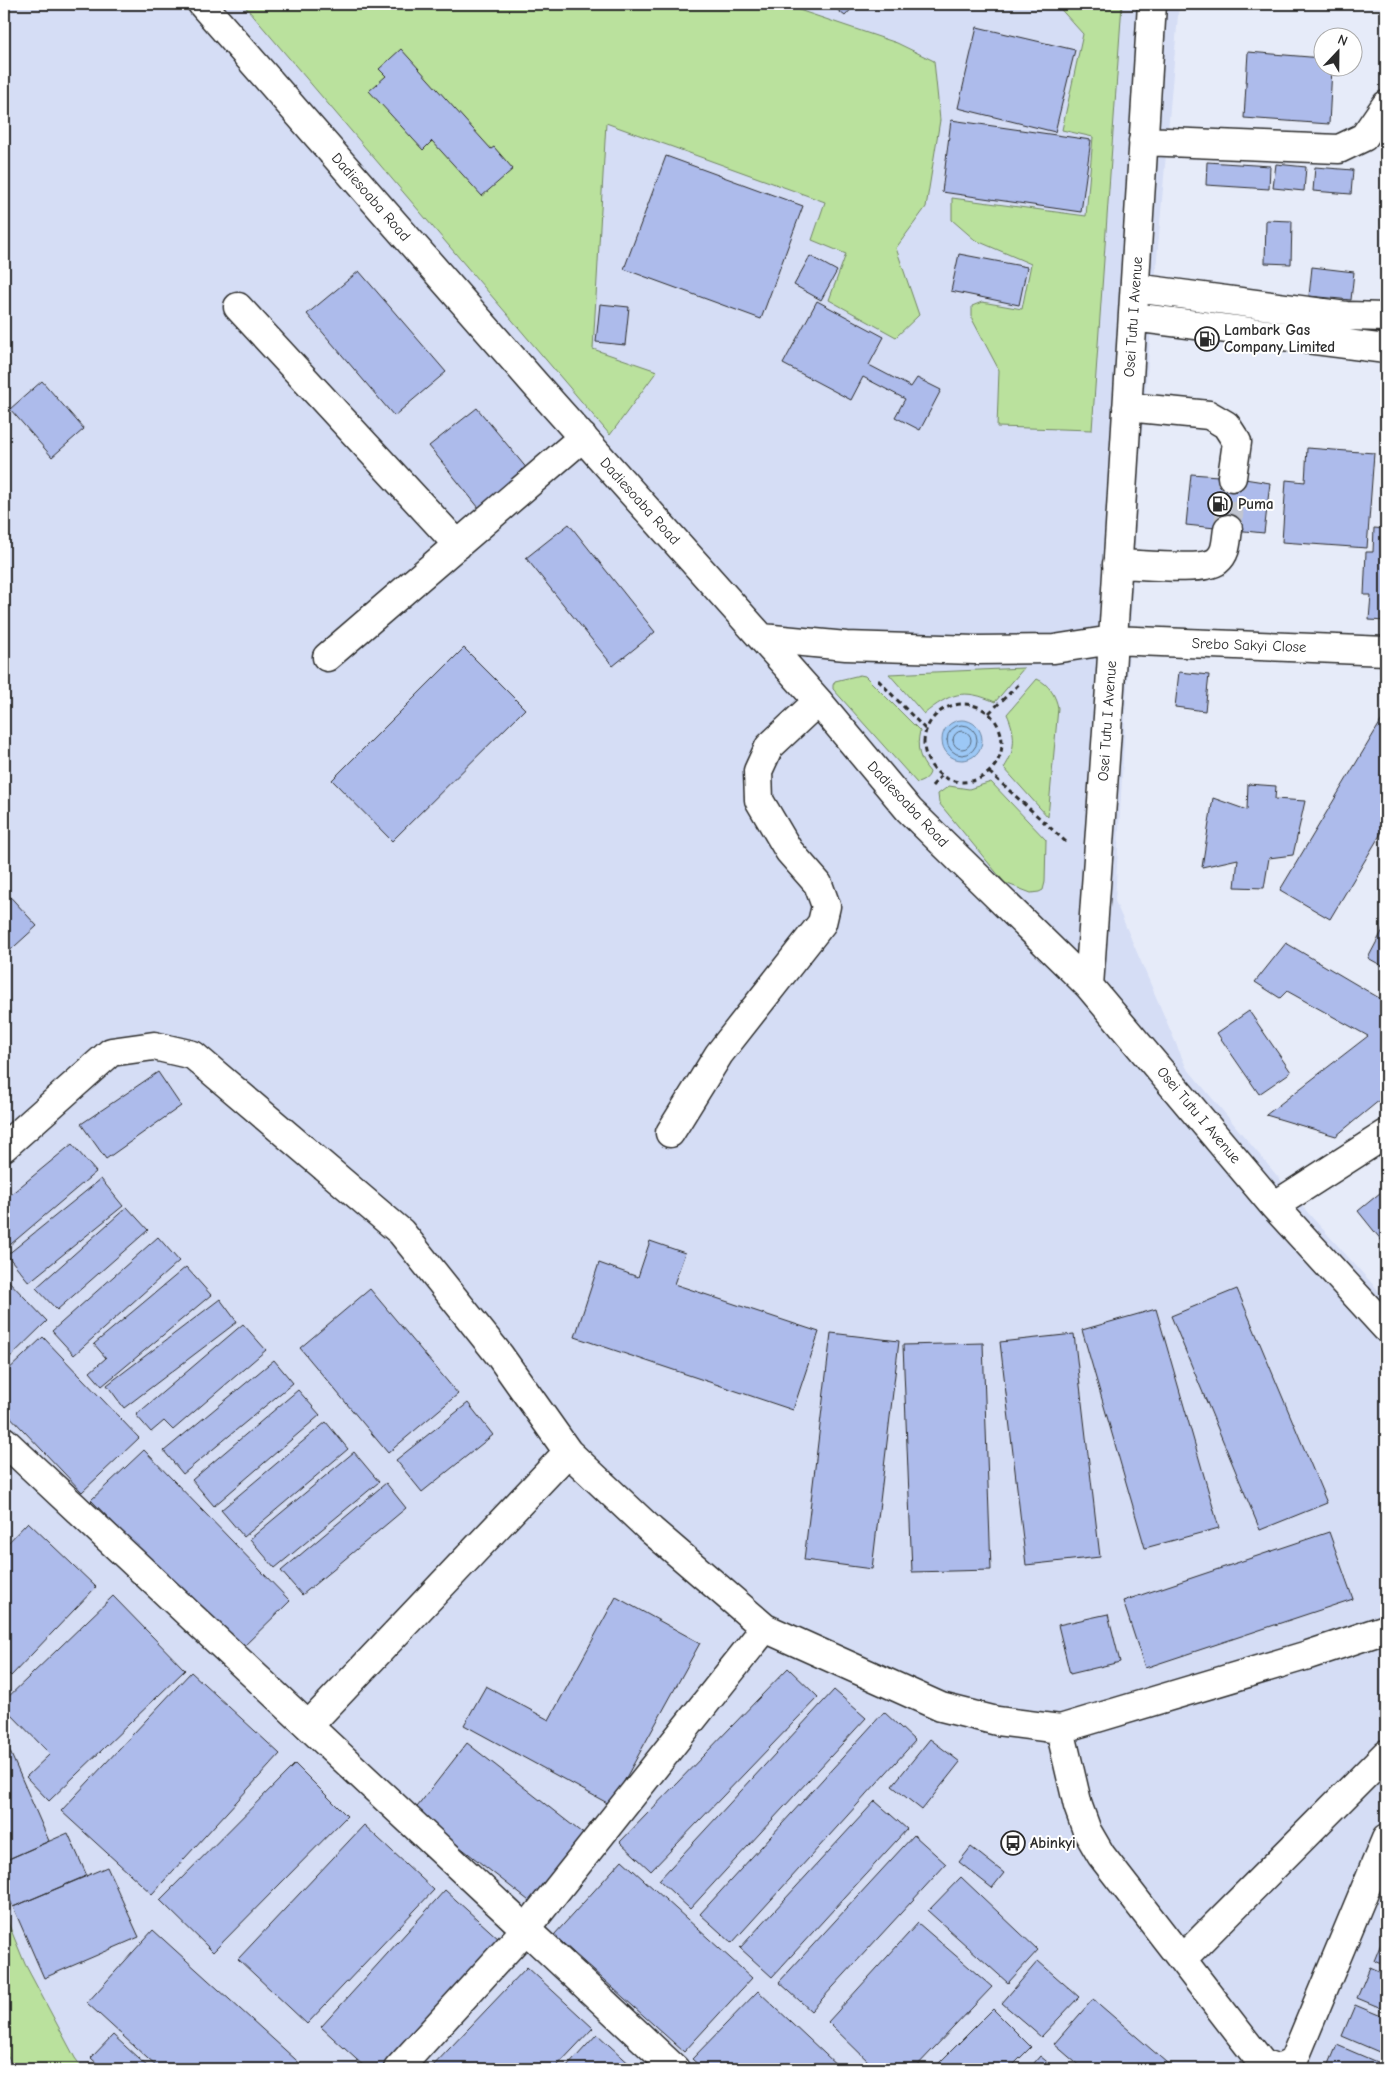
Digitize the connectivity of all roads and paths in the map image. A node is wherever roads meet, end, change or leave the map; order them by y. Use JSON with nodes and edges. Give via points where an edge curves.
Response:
{"nodes":[{"id":1,"x":202,"y":4,"type":"edge"},
{"id":2,"x":1152,"y":4,"type":"edge"},
{"id":3,"x":1386,"y":105,"type":"edge"},
{"id":4,"x":1143,"y":142,"type":"junction"},
{"id":5,"x":1135,"y":288,"type":"junction"},
{"id":6,"x":238,"y":307,"type":"dead end"},
{"id":7,"x":1133,"y":317,"type":"junction"},
{"id":8,"x":1386,"y":317,"type":"edge"},
{"id":9,"x":1386,"y":349,"type":"edge"},
{"id":10,"x":1127,"y":407,"type":"junction"},
{"id":11,"x":583,"y":437,"type":"junction"},
{"id":12,"x":1232,"y":477,"type":"tunnel mouth"},
{"id":13,"x":1228,"y":529,"type":"tunnel mouth"},
{"id":14,"x":458,"y":545,"type":"junction"},
{"id":15,"x":1117,"y":564,"type":"junction"},
{"id":16,"x":762,"y":638,"type":"junction"},
{"id":17,"x":1112,"y":640,"type":"junction"},
{"id":18,"x":846,"y":646,"type":"junction"},
{"id":19,"x":1386,"y":651,"type":"edge"},
{"id":20,"x":327,"y":658,"type":"dead end"},
{"id":21,"x":818,"y":700,"type":"junction"},
{"id":22,"x":926,"y":730,"type":"junction"},
{"id":23,"x":989,"y":772,"type":"junction"},
{"id":24,"x":1096,"y":870,"type":"junction"},
{"id":25,"x":1089,"y":986,"type":"junction"},
{"id":26,"x":670,"y":1133,"type":"dead end"},
{"id":27,"x":1386,"y":1134,"type":"edge"},
{"id":28,"x":4,"y":1148,"type":"edge"},
{"id":29,"x":1274,"y":1206,"type":"junction"},
{"id":30,"x":1386,"y":1328,"type":"edge"},
{"id":31,"x":4,"y":1441,"type":"edge"},
{"id":32,"x":568,"y":1452,"type":"junction"},
{"id":33,"x":765,"y":1628,"type":"junction"},
{"id":34,"x":1386,"y":1630,"type":"edge"},
{"id":35,"x":309,"y":1725,"type":"junction"},
{"id":36,"x":1060,"y":1729,"type":"junction"},
{"id":37,"x":1386,"y":1754,"type":"edge"},
{"id":38,"x":1386,"y":1840,"type":"edge"},
{"id":39,"x":525,"y":1930,"type":"junction"},
{"id":40,"x":1182,"y":1959,"type":"junction"},
{"id":41,"x":398,"y":2069,"type":"edge"},
{"id":42,"x":675,"y":2069,"type":"edge"}],
"edges":[{"from":1,"to":11,"type":"street","name":"Dadiesoaba Road"},
{"from":2,"to":4,"type":"street","name":"Osei Tutu I Avenue"},
{"from":3,"to":4,"type":"street","via":[[1364,137],[1339,149]]},
{"from":4,"to":5,"type":"street","name":"Osei Tutu I Avenue"},
{"from":5,"to":7,"type":"street","name":"Osei Tutu I Avenue"},
{"from":5,"to":8,"type":"street","via":[[1346,316]]},
{"from":6,"to":14,"type":"street"},
{"from":7,"to":9,"type":"street"},
{"from":7,"to":10,"type":"street","name":"Osei Tutu I Avenue"},
{"from":10,"to":12,"type":"street","via":[[1210,415],[1226,425],[1237,442]]},
{"from":10,"to":15,"type":"street","name":"Osei Tutu I Avenue"},
{"from":11,"to":14,"type":"street"},
{"from":11,"to":16,"type":"street","name":"Dadiesoaba Road"},
{"from":13,"to":15,"type":"street","via":[[1225,550],[1216,561],[1202,567]]},
{"from":14,"to":20,"type":"street"},
{"from":15,"to":17,"type":"street","name":"Osei Tutu I Avenue"},
{"from":16,"to":18,"type":"street","name":"Srebo Sakyi Close"},
{"from":16,"to":21,"type":"street","name":"Dadiesoaba Road"},
{"from":17,"to":18,"type":"street","name":"Srebo Sakyi Close","via":[[1054,649]]},
{"from":17,"to":19,"type":"street","name":"Srebo Sakyi Close"},
{"from":17,"to":24,"type":"street","name":"Osei Tutu I Avenue"},
{"from":18,"to":22,"type":"path"},
{"from":21,"to":25,"type":"street","name":"Dadiesoaba Road","via":[[909,810]]},
{"from":21,"to":26,"type":"street","via":[[769,747],[758,771],[759,800],[789,851],[818,884],[826,906],[822,923],[719,1054]]},
{"from":22,"to":23,"type":"path","via":[[926,756],[942,775],[966,781],[978,779]]},
{"from":22,"to":23,"type":"path","via":[[933,717],[960,704],[976,705],[989,713],[1002,736],[1002,750]]},
{"from":23,"to":24,"type":"path"},
{"from":24,"to":25,"type":"street","name":"Osei Tutu I Avenue"},
{"from":25,"to":29,"type":"street","name":"Osei Tutu I Avenue"},
{"from":27,"to":29,"type":"street"},
{"from":28,"to":32,"type":"street","via":[[111,1052],[154,1046],[193,1055],[401,1232],[500,1356]]},
{"from":29,"to":30,"type":"street","name":"Osei Tutu I Avenue"},
{"from":31,"to":35,"type":"street"},
{"from":32,"to":33,"type":"street","via":[[651,1530]]},
{"from":32,"to":35,"type":"street"},
{"from":33,"to":36,"type":"street","via":[[941,1707],[997,1721]]},
{"from":33,"to":39,"type":"street"},
{"from":34,"to":36,"type":"street"},
{"from":35,"to":39,"type":"street"},
{"from":36,"to":40,"type":"street","via":[[1087,1831],[1101,1855]]},
{"from":37,"to":40,"type":"street"},
{"from":38,"to":40,"type":"street","via":[[1293,2062],[1279,2069],[1262,2064]]},
{"from":39,"to":41,"type":"street"},
{"from":39,"to":42,"type":"street"}]}
